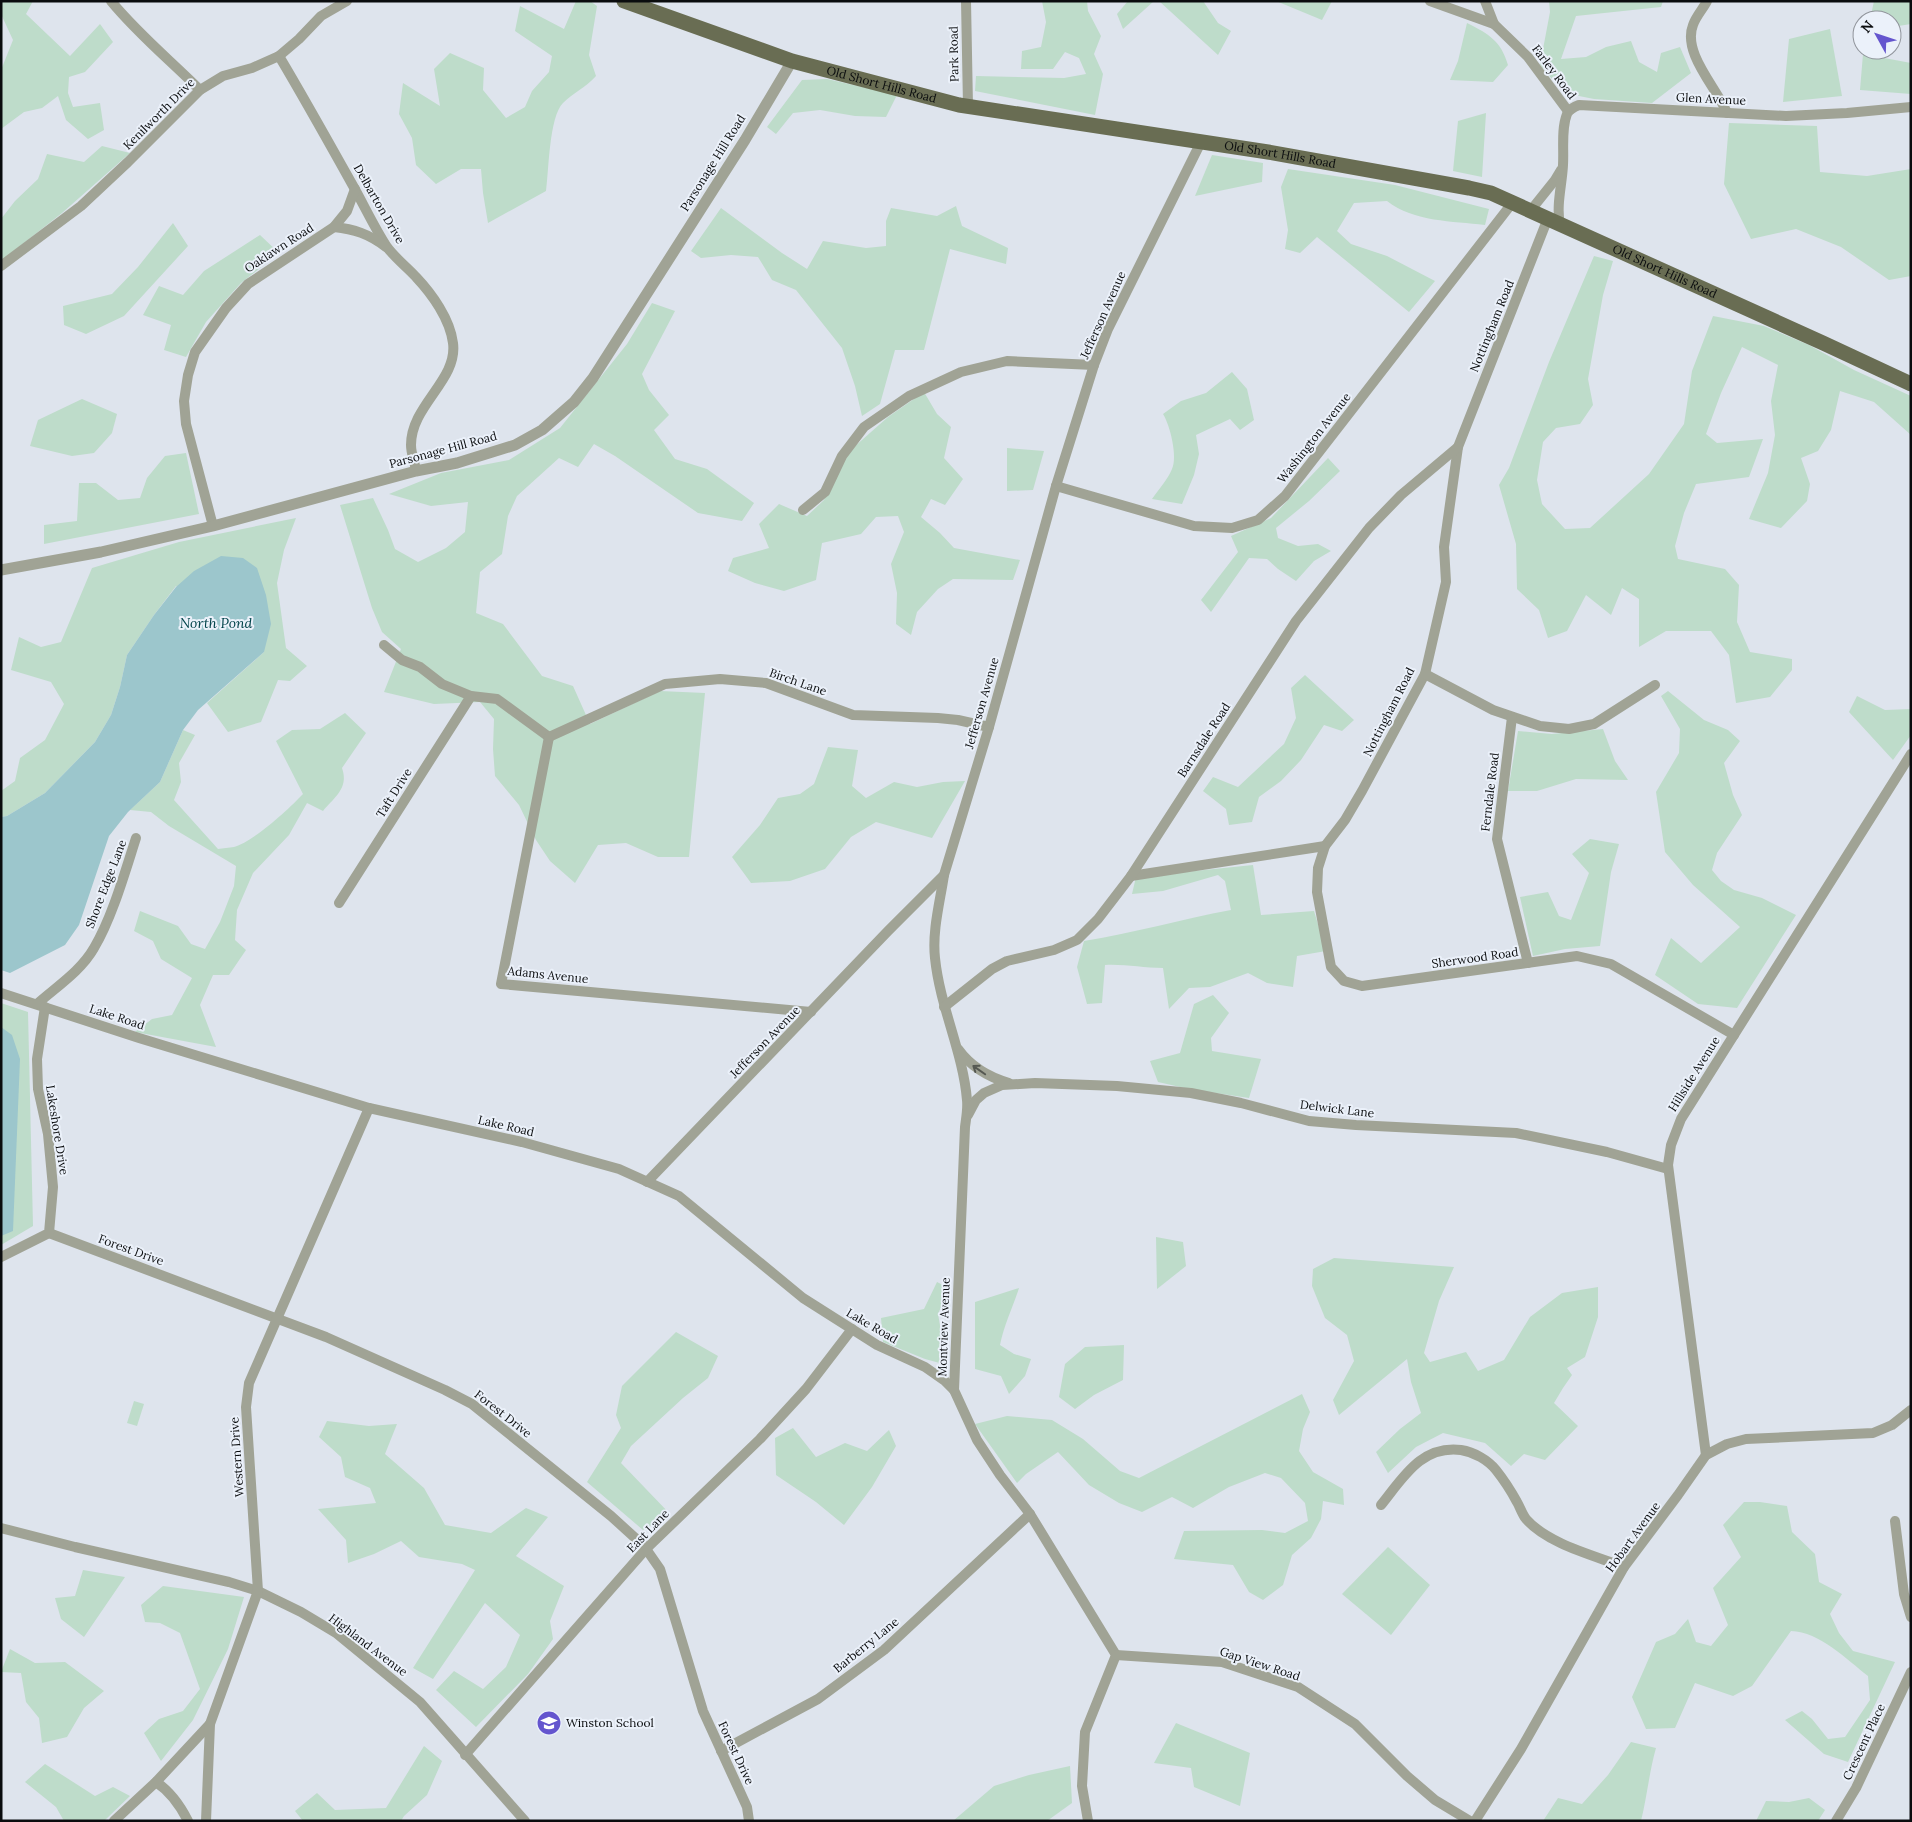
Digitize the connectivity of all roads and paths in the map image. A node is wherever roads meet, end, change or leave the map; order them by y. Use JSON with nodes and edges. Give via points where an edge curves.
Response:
{"nodes":[{"id":1,"x":111,"y":1,"type":"edge"},
{"id":2,"x":347,"y":1,"type":"edge"},
{"id":3,"x":624,"y":1,"type":"edge"},
{"id":4,"x":966,"y":1,"type":"edge"},
{"id":5,"x":1430,"y":1,"type":"edge"},
{"id":6,"x":1485,"y":1,"type":"edge"},
{"id":7,"x":1707,"y":1,"type":"edge"},
{"id":8,"x":1494,"y":24,"type":"junction"},
{"id":9,"x":279,"y":56,"type":"junction"},
{"id":10,"x":792,"y":61,"type":"junction"},
{"id":11,"x":200,"y":90,"type":"junction"},
{"id":12,"x":968,"y":106,"type":"junction"},
{"id":13,"x":1911,"y":107,"type":"edge"},
{"id":14,"x":1568,"y":111,"type":"junction"},
{"id":15,"x":1727,"y":113,"type":"junction"},
{"id":16,"x":1200,"y":142,"type":"junction"},
{"id":17,"x":1563,"y":166,"type":"junction"},
{"id":18,"x":355,"y":190,"type":"junction"},
{"id":19,"x":1512,"y":202,"type":"junction"},
{"id":20,"x":1531,"y":210,"type":"junction"},
{"id":21,"x":1554,"y":221,"type":"junction"},
{"id":22,"x":334,"y":228,"type":"junction"},
{"id":23,"x":388,"y":248,"type":"junction"},
{"id":24,"x":1,"y":266,"type":"edge"},
{"id":25,"x":1094,"y":365,"type":"junction"},
{"id":26,"x":1911,"y":384,"type":"edge"},
{"id":27,"x":1458,"y":447,"type":"junction"},
{"id":28,"x":416,"y":471,"type":"junction"},
{"id":29,"x":1056,"y":486,"type":"junction"},
{"id":30,"x":803,"y":510,"type":"dead end"},
{"id":31,"x":213,"y":526,"type":"junction"},
{"id":32,"x":1,"y":570,"type":"edge"},
{"id":33,"x":384,"y":645,"type":"dead end"},
{"id":34,"x":1424,"y":674,"type":"junction"},
{"id":35,"x":1655,"y":684,"type":"dead end"},
{"id":36,"x":471,"y":696,"type":"junction"},
{"id":37,"x":1512,"y":717,"type":"junction"},
{"id":38,"x":989,"y":728,"type":"junction"},
{"id":39,"x":549,"y":737,"type":"junction"},
{"id":40,"x":1911,"y":754,"type":"edge"},
{"id":41,"x":136,"y":838,"type":"dead end"},
{"id":42,"x":1325,"y":846,"type":"junction"},
{"id":43,"x":944,"y":875,"type":"junction"},
{"id":44,"x":1131,"y":876,"type":"junction"},
{"id":45,"x":339,"y":903,"type":"dead end"},
{"id":46,"x":1528,"y":963,"type":"junction"},
{"id":47,"x":1,"y":993,"type":"edge"},
{"id":48,"x":41,"y":1006,"type":"junction"},
{"id":49,"x":944,"y":1007,"type":"junction"},
{"id":50,"x":811,"y":1012,"type":"junction"},
{"id":51,"x":1734,"y":1035,"type":"junction"},
{"id":52,"x":954,"y":1042,"type":"junction"},
{"id":53,"x":1013,"y":1083,"type":"junction"},
{"id":54,"x":369,"y":1108,"type":"junction"},
{"id":55,"x":965,"y":1127,"type":"junction"},
{"id":56,"x":1668,"y":1169,"type":"junction"},
{"id":57,"x":647,"y":1182,"type":"junction"},
{"id":58,"x":49,"y":1233,"type":"junction"},
{"id":59,"x":1,"y":1257,"type":"edge"},
{"id":60,"x":277,"y":1318,"type":"junction"},
{"id":61,"x":852,"y":1329,"type":"junction"},
{"id":62,"x":954,"y":1390,"type":"junction"},
{"id":63,"x":1911,"y":1410,"type":"edge"},
{"id":64,"x":1706,"y":1455,"type":"junction"},
{"id":65,"x":1381,"y":1505,"type":"dead end"},
{"id":66,"x":1030,"y":1514,"type":"junction"},
{"id":67,"x":1895,"y":1521,"type":"dead end"},
{"id":68,"x":1,"y":1528,"type":"edge"},
{"id":69,"x":646,"y":1549,"type":"junction"},
{"id":70,"x":1624,"y":1567,"type":"junction"},
{"id":71,"x":258,"y":1591,"type":"junction"},
{"id":72,"x":1911,"y":1617,"type":"edge"},
{"id":73,"x":1116,"y":1655,"type":"junction"},
{"id":74,"x":1911,"y":1672,"type":"edge"},
{"id":75,"x":210,"y":1724,"type":"junction"},
{"id":76,"x":721,"y":1751,"type":"junction"},
{"id":77,"x":465,"y":1755,"type":"junction"},
{"id":78,"x":156,"y":1782,"type":"junction"},
{"id":79,"x":114,"y":1821,"type":"edge"},
{"id":80,"x":188,"y":1821,"type":"edge"},
{"id":81,"x":206,"y":1821,"type":"edge"},
{"id":82,"x":525,"y":1821,"type":"edge"},
{"id":83,"x":749,"y":1821,"type":"edge"},
{"id":84,"x":1088,"y":1821,"type":"edge"},
{"id":85,"x":1470,"y":1821,"type":"edge"},
{"id":86,"x":1476,"y":1821,"type":"edge"},
{"id":87,"x":1836,"y":1821,"type":"edge"}],
"edges":[{"from":1,"to":11,"type":"street","via":[[128,22]]},
{"from":2,"to":9,"type":"street","name":"Kenilworth Drive","via":[[322,16]]},
{"from":3,"to":10,"type":"main road","name":"Old Short Hills Road"},
{"from":4,"to":12,"type":"street","name":"Park Road"},
{"from":5,"to":8,"type":"street"},
{"from":6,"to":8,"type":"street","name":"Farley Road"},
{"from":7,"to":15,"type":"street","via":[[1693,24],[1691,38],[1700,66]]},
{"from":8,"to":14,"type":"street","name":"Farley Road","via":[[1528,57]]},
{"from":9,"to":11,"type":"street","name":"Kenilworth Drive","via":[[223,76]]},
{"from":9,"to":18,"type":"street","name":"Delbarton Drive"},
{"from":10,"to":12,"type":"main road","name":"Old Short Hills Road"},
{"from":10,"to":28,"type":"street","name":"Parsonage Hill Road","via":[[620,336],[574,402],[542,430],[515,445],[457,463]]},
{"from":11,"to":24,"type":"street","name":"Kenilworth Drive","via":[[81,206]]},
{"from":12,"to":16,"type":"main road","name":"Old Short Hills Road"},
{"from":13,"to":15,"type":"street","name":"Glen Avenue","via":[[1795,115]]},
{"from":14,"to":15,"type":"street","name":"Glen Avenue","via":[[1579,106]]},
{"from":14,"to":17,"type":"street","via":[[1564,125]]},
{"from":16,"to":19,"type":"main road","name":"Old Short Hills Road","via":[[1469,188]]},
{"from":16,"to":25,"type":"street","name":"Jefferson Avenue"},
{"from":17,"to":20,"type":"street"},
{"from":17,"to":21,"type":"street"},
{"from":18,"to":22,"type":"street","name":"Oaklawn Road","via":[[347,211]]},
{"from":18,"to":23,"type":"street","name":"Delbarton Drive"},
{"from":19,"to":20,"type":"main road","name":"Old Short Hills Road"},
{"from":19,"to":29,"type":"street","name":"Washington Avenue","via":[[1285,496],[1258,520],[1232,528],[1194,526]]},
{"from":20,"to":21,"type":"main road","name":"Old Short Hills Road"},
{"from":21,"to":26,"type":"main road","name":"Old Short Hills Road"},
{"from":21,"to":27,"type":"street","name":"Nottingham Road"},
{"from":22,"to":23,"type":"street","via":[[365,234]]},
{"from":22,"to":31,"type":"street","name":"Oaklawn Road","via":[[248,284],[226,308],[195,352],[184,400],[186,424]]},
{"from":23,"to":28,"type":"street","name":"Delbarton Drive","via":[[438,306],[453,343],[446,372],[415,423],[411,446]]},
{"from":25,"to":29,"type":"street","name":"Jefferson Avenue"},
{"from":25,"to":30,"type":"street","via":[[1007,361],[961,372],[909,396],[864,427],[842,456],[825,492]]},
{"from":27,"to":34,"type":"street","name":"Nottingham Road","via":[[1444,547],[1446,582]]},
{"from":27,"to":44,"type":"street","name":"Barnsdale Road","via":[[1422,476],[1375,522],[1296,621]]},
{"from":28,"to":31,"type":"street","name":"Parsonage Hill Road"},
{"from":29,"to":38,"type":"street","name":"Jefferson Avenue"},
{"from":31,"to":32,"type":"street","name":"Parsonage Hill Road","via":[[101,552]]},
{"from":33,"to":36,"type":"street","via":[[442,684]]},
{"from":34,"to":37,"type":"street"},
{"from":34,"to":42,"type":"street","name":"Nottingham Road","via":[[1362,791]]},
{"from":35,"to":37,"type":"street","via":[[1594,724],[1569,729],[1540,726]]},
{"from":36,"to":39,"type":"street","via":[[497,699]]},
{"from":36,"to":45,"type":"street","name":"Taft Drive"},
{"from":37,"to":46,"type":"street","name":"Ferndale Road","via":[[1497,840]]},
{"from":38,"to":39,"type":"street","name":"Birch Lane","via":[[945,718],[853,715],[766,683],[720,679],[665,684]]},
{"from":38,"to":43,"type":"street","name":"Jefferson Avenue"},
{"from":39,"to":50,"type":"street","name":"Adams Avenue","via":[[501,984]]},
{"from":40,"to":51,"type":"street","name":"Hillside Avenue"},
{"from":41,"to":48,"type":"street","name":"Shore Edge Lane","via":[[94,949]]},
{"from":42,"to":44,"type":"street"},
{"from":42,"to":46,"type":"street","name":"Sherwood Road","via":[[1318,868],[1317,892],[1331,967],[1344,981],[1362,986]]},
{"from":43,"to":49,"type":"street","name":"Montview Avenue","via":[[934,936]]},
{"from":43,"to":50,"type":"street","name":"Jefferson Avenue"},
{"from":44,"to":49,"type":"street","name":"Barnsdale Road","via":[[1078,940],[1054,950],[1008,961],[975,981]]},
{"from":46,"to":51,"type":"street","name":"Sherwood Road","via":[[1577,956],[1611,964]]},
{"from":47,"to":48,"type":"street","name":"Lake Road"},
{"from":48,"to":54,"type":"street","name":"Lake Road"},
{"from":48,"to":58,"type":"street","name":"Lakeshore Drive","via":[[38,1089],[48,1134],[53,1187]]},
{"from":49,"to":52,"type":"street","name":"Montview Avenue"},
{"from":50,"to":57,"type":"street","name":"Jefferson Avenue"},
{"from":51,"to":56,"type":"street","name":"Hillside Avenue","via":[[1680,1118],[1671,1144]]},
{"from":53,"to":52,"type":"street","one_way":true,"via":[[983,1073],[970,1063]]},
{"from":52,"to":55,"type":"street","name":"Montview Avenue","via":[[964,1078],[967,1102]]},
{"from":53,"to":55,"type":"street","name":"Delwick Lane","via":[[984,1093],[971,1109]]},
{"from":53,"to":56,"type":"street","name":"Delwick Lane","via":[[1118,1086],[1191,1093],[1309,1121],[1516,1133]]},
{"from":54,"to":57,"type":"street","name":"Lake Road","via":[[522,1142],[619,1169]]},
{"from":54,"to":60,"type":"street","name":"Western Drive"},
{"from":55,"to":62,"type":"street","name":"Montview Avenue"},
{"from":56,"to":64,"type":"street","name":"Hillside Avenue"},
{"from":57,"to":61,"type":"street","name":"Lake Road","via":[[679,1196],[803,1298]]},
{"from":58,"to":59,"type":"street"},
{"from":58,"to":60,"type":"street","name":"Forest Drive"},
{"from":60,"to":69,"type":"street","name":"Forest Drive","via":[[472,1404],[611,1516]]},
{"from":60,"to":71,"type":"street","name":"Western Drive","via":[[249,1383],[246,1407]]},
{"from":61,"to":62,"type":"street","name":"Lake Road","via":[[877,1345],[925,1367]]},
{"from":61,"to":69,"type":"street","name":"East Lane","via":[[760,1439]]},
{"from":62,"to":66,"type":"street","name":"Montview Avenue","via":[[978,1440]]},
{"from":63,"to":64,"type":"street","name":"Hobart Avenue","via":[[1892,1425],[1873,1433],[1746,1440],[1726,1444]]},
{"from":64,"to":70,"type":"street","name":"Hobart Avenue"},
{"from":65,"to":70,"type":"street","via":[[1420,1459],[1442,1450],[1465,1451],[1495,1469],[1526,1518],[1549,1538]]},
{"from":66,"to":73,"type":"street","name":"Montview Avenue"},
{"from":66,"to":76,"type":"street","name":"Barberry Lane","via":[[884,1650],[818,1699]]},
{"from":67,"to":72,"type":"street","via":[[1904,1594]]},
{"from":68,"to":71,"type":"street","name":"Highland Avenue"},
{"from":69,"to":76,"type":"street","name":"Forest Drive","via":[[660,1570],[703,1711]]},
{"from":69,"to":77,"type":"street","name":"East Lane"},
{"from":70,"to":86,"type":"street","name":"Hobart Avenue","via":[[1521,1750]]},
{"from":71,"to":75,"type":"street","name":"Western Drive"},
{"from":71,"to":77,"type":"street","name":"Highland Avenue","via":[[301,1612],[344,1639],[420,1702]]},
{"from":73,"to":84,"type":"street","via":[[1084,1732],[1082,1786]]},
{"from":73,"to":85,"type":"street","name":"Gap View Road","via":[[1222,1662],[1298,1688],[1355,1724],[1435,1800]]},
{"from":74,"to":87,"type":"street","name":"Crescent Place","via":[[1856,1788]]},
{"from":75,"to":78,"type":"street"},
{"from":75,"to":81,"type":"street","name":"Western Drive"},
{"from":76,"to":83,"type":"street","name":"Forest Drive","via":[[747,1807]]},
{"from":77,"to":82,"type":"street","name":"Highland Avenue"},
{"from":78,"to":79,"type":"street"},
{"from":78,"to":80,"type":"street","via":[[179,1804]]}]}
